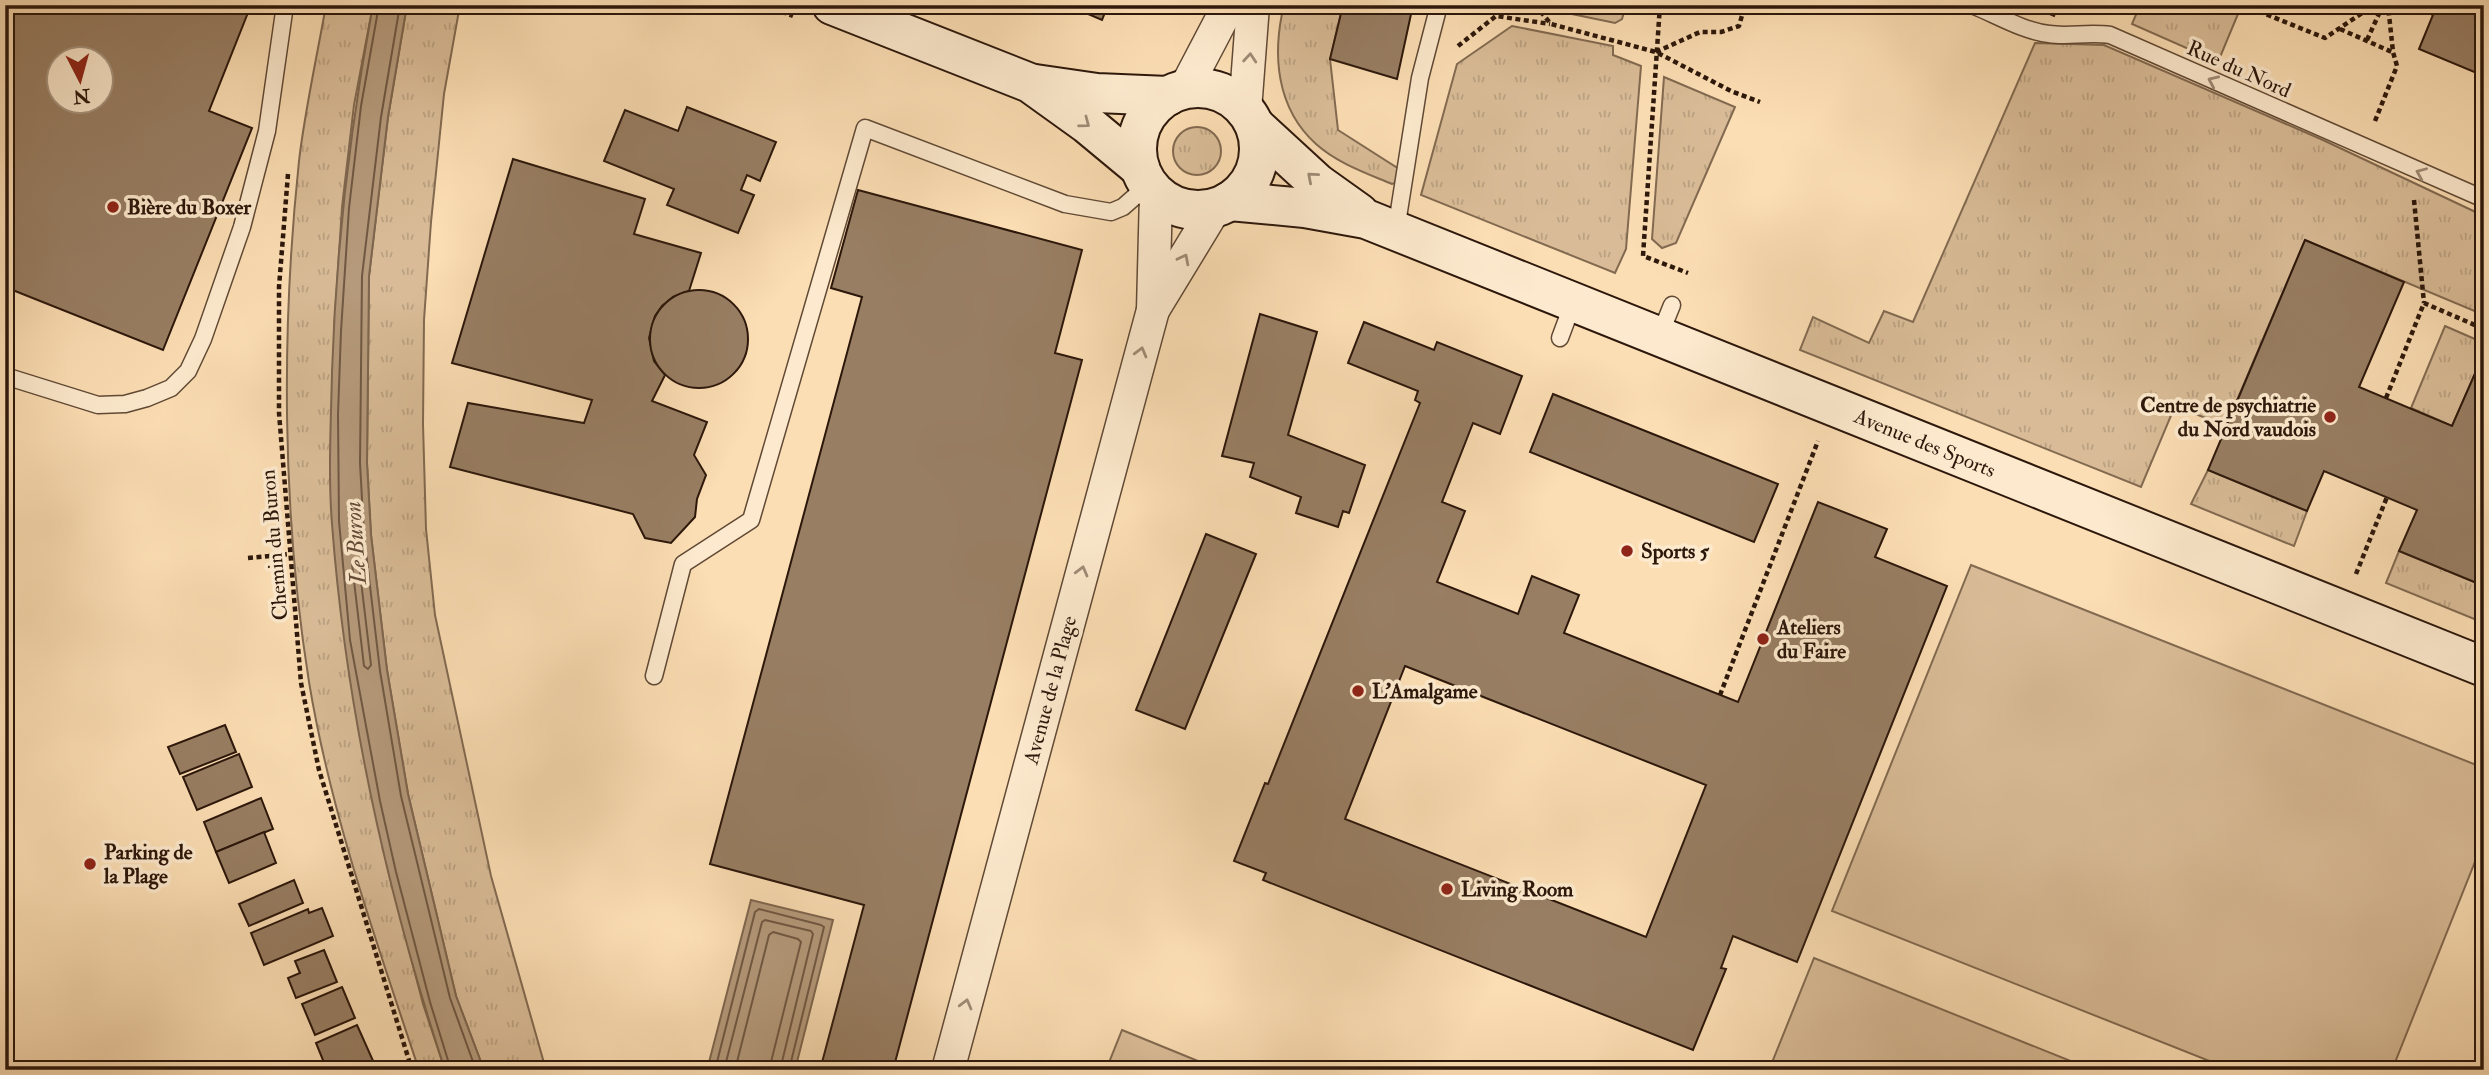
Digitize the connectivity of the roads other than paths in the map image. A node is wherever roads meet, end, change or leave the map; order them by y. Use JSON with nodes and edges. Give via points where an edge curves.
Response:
{"nodes":[{"id":1,"x":285,"y":5,"type":"edge"},
{"id":2,"x":832,"y":5,"type":"edge"},
{"id":3,"x":1229,"y":5,"type":"edge"},
{"id":4,"x":1253,"y":5,"type":"edge"},
{"id":5,"x":1439,"y":5,"type":"edge"},
{"id":6,"x":1972,"y":5,"type":"edge"},
{"id":7,"x":1030,"y":83,"type":"junction"},
{"id":8,"x":1177,"y":93,"type":"junction"},
{"id":9,"x":1250,"y":118,"type":"junction"},
{"id":10,"x":1148,"y":182,"type":"junction"},
{"id":11,"x":2484,"y":199,"type":"edge"},
{"id":12,"x":1223,"y":204,"type":"junction"},
{"id":13,"x":1381,"y":225,"type":"junction"},
{"id":14,"x":1573,"y":303,"type":"junction"},
{"id":15,"x":1153,"y":310,"type":"junction"},
{"id":16,"x":1560,"y":338,"type":"dead end"},
{"id":17,"x":5,"y":376,"type":"edge"},
{"id":18,"x":2484,"y":667,"type":"edge"},
{"id":19,"x":654,"y":676,"type":"dead end"},
{"id":20,"x":948,"y":1070,"type":"edge"}],
"edges":[{"from":1,"to":17,"type":"lane","via":[[267,131],[242,227],[188,371],[171,388],[148,398],[98,405]]},
{"from":2,"to":7,"type":"street"},
{"from":3,"to":8,"type":"street"},
{"from":9,"to":4,"type":"street","one_way":true},
{"from":5,"to":13,"type":"lane","via":[[1420,78],[1403,198]]},
{"from":11,"to":6,"type":"lane","name":"Rue du Nord","one_way":true,"via":[[2110,35],[2039,33]]},
{"from":7,"to":8,"type":"street","via":[[1097,93]]},
{"from":7,"to":10,"type":"street","one_way":true,"via":[[1087,124]]},
{"from":8,"to":9,"type":"street","via":[[1217,91],[1231,97]]},
{"from":8,"to":10,"type":"street","via":[[1153,108],[1141,128],[1137,150]]},
{"from":9,"to":12,"type":"street","via":[[1259,144],[1258,161],[1243,191]]},
{"from":13,"to":9,"type":"street","name":"Avenue des Sports","one_way":true,"via":[[1317,183]]},
{"from":10,"to":12,"type":"street","via":[[1165,201],[1182,208],[1199,210]]},
{"from":10,"to":15,"type":"street","name":"Avenue de la Plage"},
{"from":10,"to":19,"type":"lane","via":[[1123,207],[1111,212],[1065,204],[865,128],[751,520],[683,564]]},
{"from":12,"to":13,"type":"street","name":"Avenue des Sports","via":[[1305,208]]},
{"from":15,"to":12,"type":"street","name":"Avenue de la Plage","one_way":true},
{"from":13,"to":14,"type":"street","name":"Avenue des Sports"},
{"from":14,"to":16,"type":"lane"},
{"from":14,"to":18,"type":"street","name":"Avenue des Sports","via":[[1665,321],[1833,406]]},
{"from":20,"to":15,"type":"street","name":"Avenue de la Plage","one_way":true}]}
